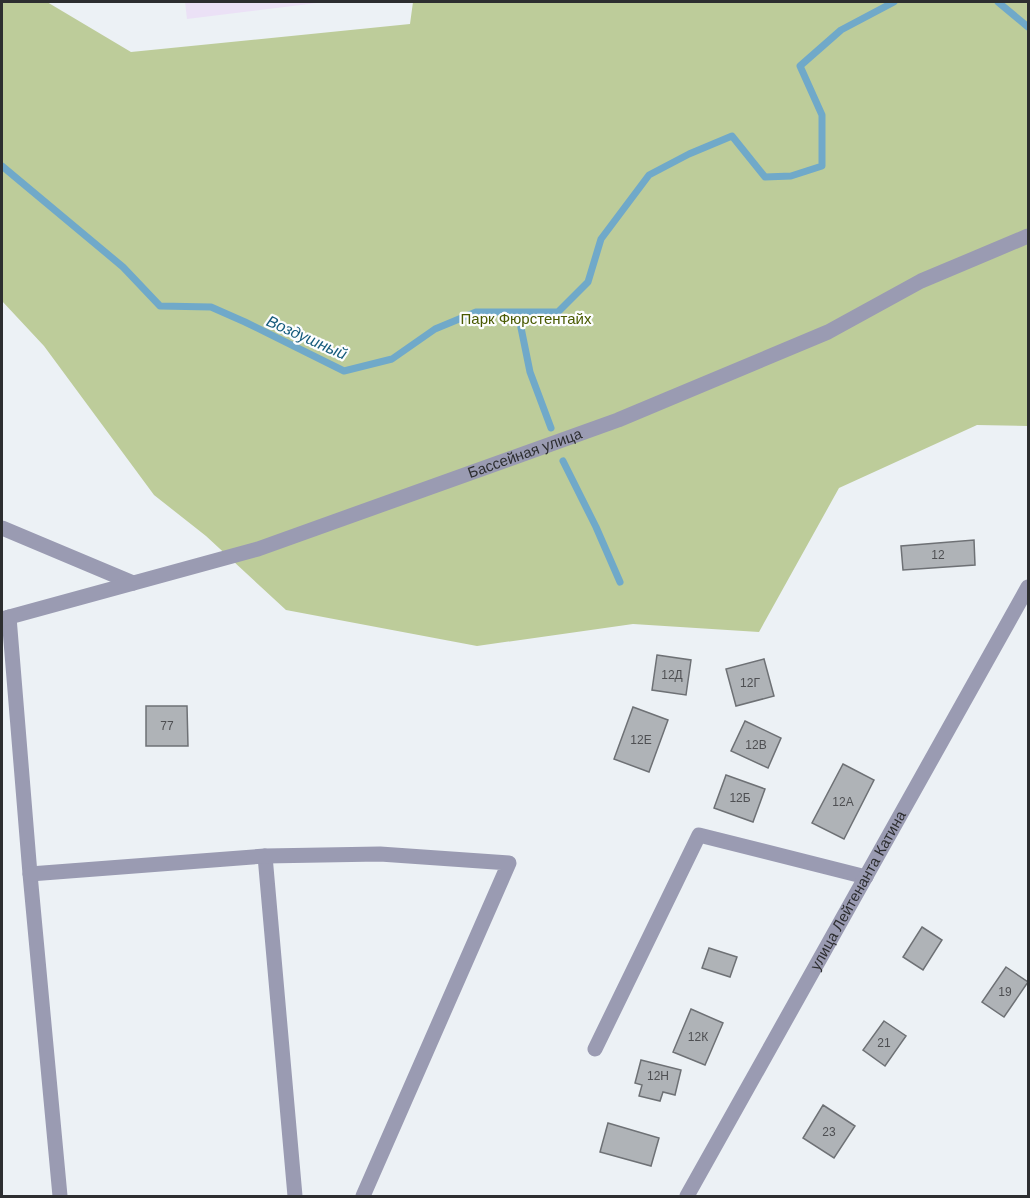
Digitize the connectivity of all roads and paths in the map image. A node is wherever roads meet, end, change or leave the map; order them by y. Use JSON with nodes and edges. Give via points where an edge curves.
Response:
{"nodes":[{"id":1,"x":1029,"y":236,"type":"edge"},
{"id":2,"x":2,"y":528,"type":"edge"},
{"id":3,"x":133,"y":583,"type":"junction"},
{"id":4,"x":1029,"y":588,"type":"edge"},
{"id":5,"x":5,"y":618,"type":"edge"},
{"id":6,"x":266,"y":856,"type":"junction"},
{"id":7,"x":30,"y":874,"type":"junction"},
{"id":8,"x":866,"y":878,"type":"junction"},
{"id":9,"x":595,"y":1049,"type":"dead end"},
{"id":10,"x":60,"y":1197,"type":"edge"},
{"id":11,"x":295,"y":1197,"type":"edge"},
{"id":12,"x":363,"y":1197,"type":"edge"},
{"id":13,"x":687,"y":1197,"type":"edge"}],
"edges":[{"from":1,"to":3,"type":"street","name":"Бассейная улица","via":[[921,281],[828,332],[618,420],[258,549]]},
{"from":2,"to":3,"type":"street"},
{"from":3,"to":5,"type":"street","name":"Бассейная улица"},
{"from":4,"to":8,"type":"street","name":"улица Лейтенанта Катина"},
{"from":5,"to":7,"type":"street"},
{"from":6,"to":7,"type":"street"},
{"from":6,"to":11,"type":"street"},
{"from":6,"to":12,"type":"street","via":[[380,854],[509,863]]},
{"from":7,"to":10,"type":"street"},
{"from":8,"to":9,"type":"street","via":[[699,835]]},
{"from":8,"to":13,"type":"street","name":"улица Лейтенанта Катина"}]}
